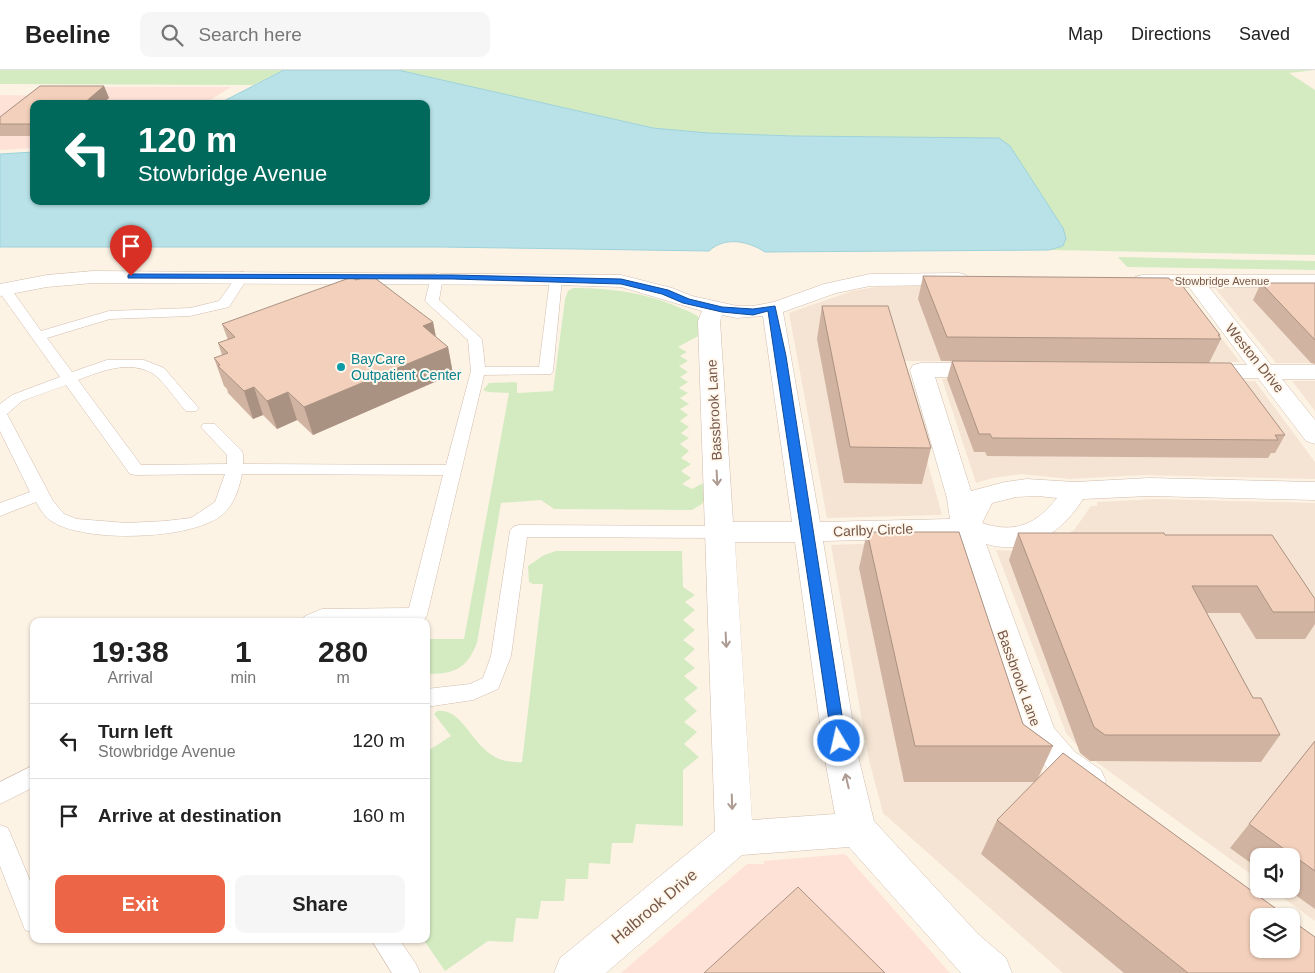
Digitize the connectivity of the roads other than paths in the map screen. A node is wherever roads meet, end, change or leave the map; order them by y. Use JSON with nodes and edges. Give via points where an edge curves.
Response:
{"nodes":[{"id":1,"x":243,"y":276,"type":"junction"},
{"id":2,"x":437,"y":277,"type":"junction"},
{"id":3,"x":556,"y":279,"type":"junction"},
{"id":4,"x":974,"y":280,"type":"edge"},
{"id":5,"x":1120,"y":281,"type":"edge"},
{"id":6,"x":1195,"y":281,"type":"junction"},
{"id":7,"x":1315,"y":281,"type":"edge"},
{"id":8,"x":2,"y":289,"type":"edge"},
{"id":9,"x":714,"y":308,"type":"junction"},
{"id":10,"x":772,"y":308,"type":"junction"},
{"id":11,"x":38,"y":336,"type":"junction"},
{"id":12,"x":1009,"y":370,"type":"edge"},
{"id":13,"x":478,"y":371,"type":"junction"},
{"id":14,"x":1177,"y":371,"type":"edge"},
{"id":15,"x":1266,"y":372,"type":"junction"},
{"id":16,"x":1315,"y":372,"type":"edge"},
{"id":17,"x":69,"y":378,"type":"junction"},
{"id":18,"x":191,"y":408,"type":"dead end"},
{"id":19,"x":0,"y":414,"type":"edge"},
{"id":20,"x":209,"y":427,"type":"dead end"},
{"id":21,"x":1315,"y":436,"type":"edge"},
{"id":22,"x":235,"y":469,"type":"junction"},
{"id":23,"x":453,"y":470,"type":"junction"},
{"id":24,"x":1075,"y":491,"type":"junction"},
{"id":25,"x":1315,"y":491,"type":"edge"},
{"id":26,"x":40,"y":494,"type":"junction"},
{"id":27,"x":0,"y":510,"type":"edge"},
{"id":28,"x":966,"y":528,"type":"junction"},
{"id":29,"x":720,"y":532,"type":"junction"},
{"id":30,"x":807,"y":532,"type":"junction"},
{"id":31,"x":318,"y":618,"type":"edge"},
{"id":32,"x":430,"y":697,"type":"edge"},
{"id":33,"x":30,"y":777,"type":"edge"},
{"id":34,"x":0,"y":794,"type":"edge"},
{"id":35,"x":1109,"y":797,"type":"edge"},
{"id":36,"x":857,"y":828,"type":"junction"},
{"id":37,"x":0,"y":836,"type":"edge"},
{"id":38,"x":734,"y":839,"type":"junction"},
{"id":39,"x":30,"y":911,"type":"edge"},
{"id":40,"x":387,"y":943,"type":"edge"},
{"id":41,"x":407,"y":973,"type":"edge"},
{"id":42,"x":575,"y":973,"type":"edge"},
{"id":43,"x":991,"y":973,"type":"edge"}],
"edges":[{"from":1,"to":2,"type":"street"},
{"from":1,"to":8,"type":"street","via":[[86,277]]},
{"from":1,"to":11,"type":"lane","via":[[224,304],[190,312],[109,315]]},
{"from":2,"to":3,"type":"street"},
{"from":2,"to":13,"type":"lane","via":[[432,300],[475,339]]},
{"from":3,"to":9,"type":"street","via":[[621,281]]},
{"from":3,"to":13,"type":"lane","via":[[546,371]]},
{"from":4,"to":10,"type":"street","via":[[870,280],[831,288]]},
{"from":5,"to":6,"type":"street","name":"Stowbridge Avenue"},
{"from":6,"to":7,"type":"street","name":"Stowbridge Avenue"},
{"from":6,"to":15,"type":"street","name":"Weston Drive"},
{"from":8,"to":11,"type":"lane"},
{"from":9,"to":10,"type":"street","via":[[753,312]]},
{"from":9,"to":29,"type":"street","name":"Bassbrook Lane","one_way":true,"via":[[709,322]]},
{"from":10,"to":30,"type":"street"},
{"from":11,"to":17,"type":"lane"},
{"from":12,"to":28,"type":"street","name":"Bassbrook Lane","via":[[921,370]]},
{"from":13,"to":23,"type":"lane"},
{"from":14,"to":15,"type":"street"},
{"from":15,"to":16,"type":"street"},
{"from":15,"to":21,"type":"street","name":"Weston Drive"},
{"from":17,"to":18,"type":"lane","via":[[107,364],[139,363],[159,371]]},
{"from":17,"to":19,"type":"lane","via":[[17,398]]},
{"from":17,"to":22,"type":"lane","via":[[136,470]]},
{"from":19,"to":26,"type":"lane"},
{"from":20,"to":22,"type":"lane","via":[[235,454]]},
{"from":22,"to":23,"type":"lane"},
{"from":22,"to":26,"type":"lane","via":[[219,509],[196,522],[171,527],[124,529],[74,524],[52,513]]},
{"from":23,"to":31,"type":"lane","via":[[417,615]]},
{"from":24,"to":25,"type":"street","via":[[1150,487]]},
{"from":24,"to":28,"type":"street","name":"Carlby Circle","via":[[1053,522],[1034,532],[1008,538]]},
{"from":24,"to":28,"type":"street","via":[[1025,486],[981,497]]},
{"from":26,"to":27,"type":"lane"},
{"from":28,"to":30,"type":"street","name":"Carlby Circle"},
{"from":28,"to":35,"type":"street","name":"Bassbrook Lane","via":[[1040,736],[1063,763]]},
{"from":29,"to":30,"type":"street","name":"Carlby Circle"},
{"from":29,"to":32,"type":"lane","via":[[519,531],[501,656],[491,683],[473,692]]},
{"from":29,"to":38,"type":"street","name":"Bassbrook Lane","one_way":true},
{"from":36,"to":30,"type":"street","one_way":true,"via":[[842,760]]},
{"from":33,"to":34,"type":"lane"},
{"from":36,"to":38,"type":"street"},
{"from":36,"to":43,"type":"street","via":[[964,948]]},
{"from":37,"to":39,"type":"lane"},
{"from":38,"to":42,"type":"street","name":"Halbrook Drive"},
{"from":40,"to":41,"type":"lane"}]}
